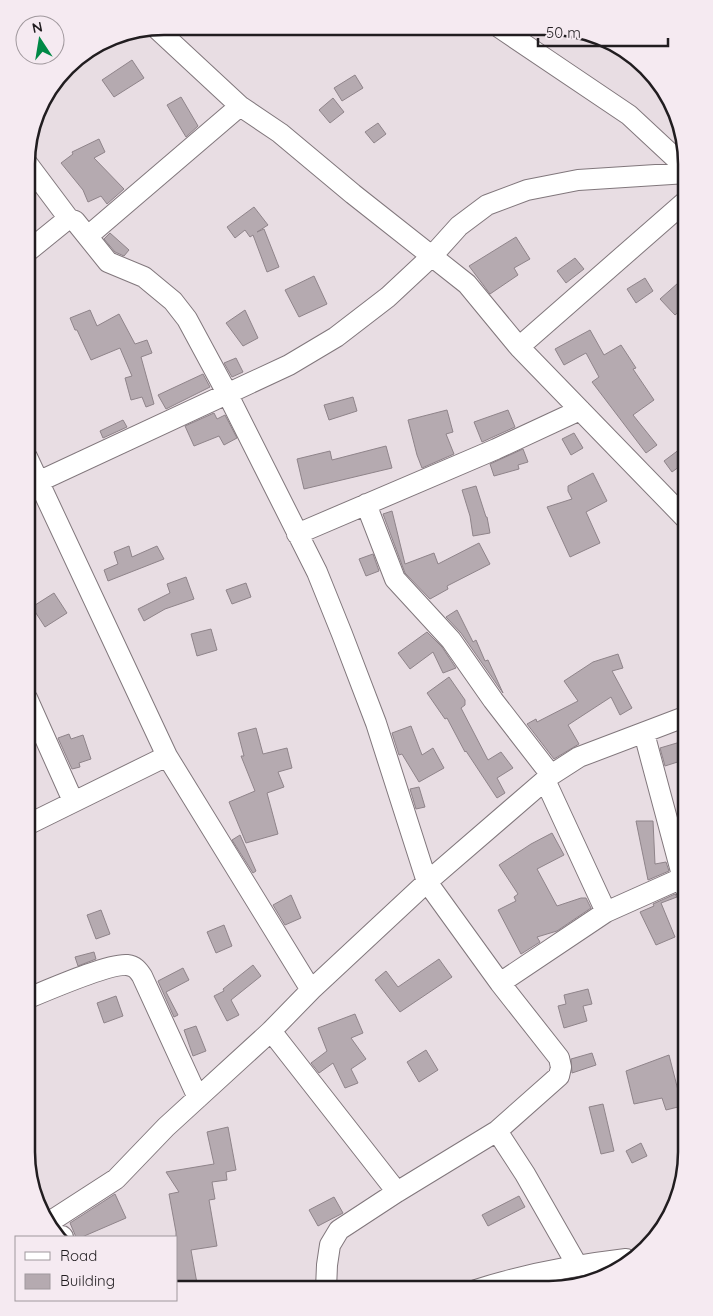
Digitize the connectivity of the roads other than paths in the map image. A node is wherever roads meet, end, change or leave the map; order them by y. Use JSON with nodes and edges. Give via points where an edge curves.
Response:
{"nodes":[{"id":1,"x":164,"y":35,"type":"edge"},
{"id":2,"x":510,"y":35,"type":"edge"},
{"id":3,"x":240,"y":106,"type":"junction"},
{"id":4,"x":678,"y":162,"type":"edge"},
{"id":5,"x":678,"y":172,"type":"edge"},
{"id":6,"x":35,"y":173,"type":"edge"},
{"id":7,"x":678,"y":208,"type":"edge"},
{"id":8,"x":70,"y":219,"type":"junction"},
{"id":9,"x":88,"y":236,"type":"junction"},
{"id":10,"x":35,"y":246,"type":"edge"},
{"id":11,"x":432,"y":256,"type":"junction"},
{"id":12,"x":519,"y":347,"type":"junction"},
{"id":13,"x":228,"y":395,"type":"junction"},
{"id":14,"x":580,"y":410,"type":"junction"},
{"id":15,"x":35,"y":483,"type":"edge"},
{"id":16,"x":35,"y":490,"type":"edge"},
{"id":17,"x":366,"y":504,"type":"junction"},
{"id":18,"x":678,"y":511,"type":"edge"},
{"id":19,"x":297,"y":534,"type":"junction"},
{"id":20,"x":35,"y":716,"type":"edge"},
{"id":21,"x":678,"y":720,"type":"edge"},
{"id":22,"x":644,"y":733,"type":"junction"},
{"id":23,"x":167,"y":756,"type":"junction"},
{"id":24,"x":548,"y":777,"type":"junction"},
{"id":25,"x":73,"y":801,"type":"junction"},
{"id":26,"x":35,"y":821,"type":"edge"},
{"id":27,"x":678,"y":861,"type":"edge"},
{"id":28,"x":427,"y":882,"type":"junction"},
{"id":29,"x":678,"y":886,"type":"edge"},
{"id":30,"x":606,"y":912,"type":"junction"},
{"id":31,"x":500,"y":983,"type":"junction"},
{"id":32,"x":311,"y":990,"type":"junction"},
{"id":33,"x":35,"y":995,"type":"edge"},
{"id":34,"x":271,"y":1030,"type":"junction"},
{"id":35,"x":198,"y":1098,"type":"junction"},
{"id":36,"x":496,"y":1131,"type":"junction"},
{"id":37,"x":397,"y":1192,"type":"junction"},
{"id":38,"x":54,"y":1219,"type":"edge"},
{"id":39,"x":618,"y":1261,"type":"edge"},
{"id":40,"x":577,"y":1265,"type":"junction"},
{"id":41,"x":326,"y":1281,"type":"edge"},
{"id":42,"x":512,"y":1281,"type":"edge"}],
"edges":[{"from":1,"to":3,"type":"street"},
{"from":2,"to":4,"type":"street","via":[[629,115]]},
{"from":3,"to":9,"type":"street"},
{"from":3,"to":11,"type":"street","via":[[280,133]]},
{"from":5,"to":11,"type":"street","via":[[578,180],[527,190],[487,205],[459,226]]},
{"from":6,"to":8,"type":"street"},
{"from":7,"to":12,"type":"street"},
{"from":8,"to":9,"type":"street"},
{"from":8,"to":10,"type":"street"},
{"from":9,"to":13,"type":"street","via":[[108,262],[144,277],[179,307]]},
{"from":11,"to":12,"type":"street","via":[[467,284]]},
{"from":11,"to":13,"type":"street","via":[[388,298],[336,337]]},
{"from":12,"to":14,"type":"street"},
{"from":13,"to":15,"type":"street"},
{"from":13,"to":19,"type":"street"},
{"from":14,"to":17,"type":"street"},
{"from":14,"to":18,"type":"street"},
{"from":16,"to":23,"type":"street"},
{"from":17,"to":19,"type":"street"},
{"from":17,"to":24,"type":"street","via":[[395,579],[451,640]]},
{"from":19,"to":28,"type":"street","via":[[328,599],[376,723]]},
{"from":20,"to":25,"type":"street"},
{"from":21,"to":22,"type":"street"},
{"from":22,"to":24,"type":"street","via":[[579,756]]},
{"from":22,"to":27,"type":"street"},
{"from":23,"to":25,"type":"street"},
{"from":23,"to":32,"type":"street"},
{"from":24,"to":28,"type":"street"},
{"from":24,"to":30,"type":"street"},
{"from":25,"to":26,"type":"street"},
{"from":28,"to":31,"type":"street"},
{"from":28,"to":32,"type":"street"},
{"from":29,"to":30,"type":"street"},
{"from":30,"to":31,"type":"street"},
{"from":31,"to":36,"type":"street","via":[[559,1058],[561,1067],[559,1076]]},
{"from":32,"to":34,"type":"street"},
{"from":33,"to":35,"type":"street","via":[[114,966],[137,968]]},
{"from":34,"to":35,"type":"street"},
{"from":34,"to":37,"type":"street"},
{"from":35,"to":38,"type":"street","via":[[116,1179]]},
{"from":36,"to":37,"type":"street"},
{"from":36,"to":40,"type":"street","via":[[525,1174]]},
{"from":37,"to":41,"type":"street","via":[[339,1230],[330,1245]]},
{"from":39,"to":40,"type":"street"},
{"from":40,"to":42,"type":"street"}]}
